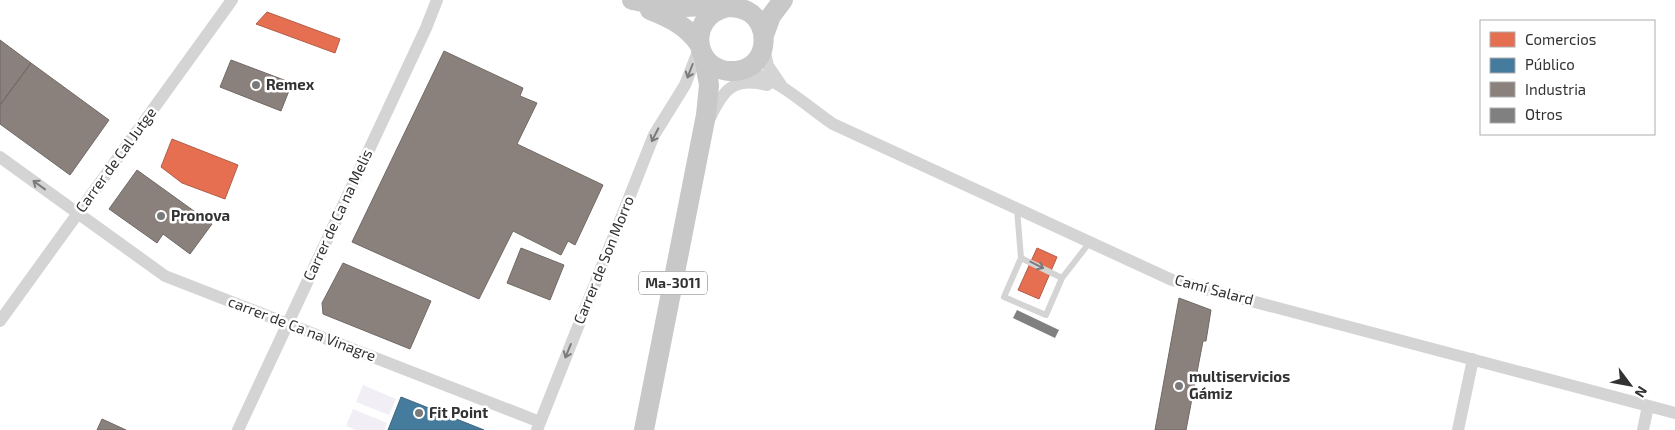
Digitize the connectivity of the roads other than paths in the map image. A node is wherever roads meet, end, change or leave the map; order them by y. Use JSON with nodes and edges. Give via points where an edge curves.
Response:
{"nodes":[{"id":1,"x":232,"y":0,"type":"edge"},
{"id":2,"x":437,"y":0,"type":"edge"},
{"id":3,"x":626,"y":0,"type":"edge"},
{"id":4,"x":632,"y":0,"type":"edge"},
{"id":5,"x":769,"y":0,"type":"edge"},
{"id":6,"x":783,"y":0,"type":"edge"},
{"id":7,"x":733,"y":4,"type":"edge"},
{"id":8,"x":708,"y":17,"type":"junction"},
{"id":9,"x":670,"y":18,"type":"junction"},
{"id":10,"x":764,"y":41,"type":"junction"},
{"id":11,"x":701,"y":50,"type":"junction"},
{"id":12,"x":740,"y":70,"type":"junction"},
{"id":13,"x":784,"y":89,"type":"junction"},
{"id":14,"x":797,"y":98,"type":"junction"},
{"id":15,"x":706,"y":115,"type":"junction"},
{"id":16,"x":702,"y":136,"type":"junction"},
{"id":17,"x":0,"y":157,"type":"edge"},
{"id":18,"x":1017,"y":209,"type":"junction"},
{"id":19,"x":77,"y":213,"type":"junction"},
{"id":20,"x":1090,"y":242,"type":"junction"},
{"id":21,"x":1021,"y":258,"type":"junction"},
{"id":22,"x":1062,"y":278,"type":"junction"},
{"id":23,"x":0,"y":321,"type":"edge"},
{"id":24,"x":288,"y":323,"type":"junction"},
{"id":25,"x":1473,"y":359,"type":"junction"},
{"id":26,"x":1648,"y":406,"type":"junction"},
{"id":27,"x":1675,"y":413,"type":"edge"},
{"id":28,"x":538,"y":426,"type":"edge"},
{"id":29,"x":238,"y":430,"type":"edge"},
{"id":30,"x":644,"y":430,"type":"edge"},
{"id":31,"x":1458,"y":430,"type":"edge"},
{"id":32,"x":1643,"y":430,"type":"edge"}],
"edges":[{"from":1,"to":19,"type":"street","name":"Carrer de Cal Jutge"},
{"from":2,"to":24,"type":"street","name":"Carrer de Ca na Melis"},
{"from":3,"to":9,"type":"main road"},
{"from":4,"to":7,"type":"main road","via":[[685,8]]},
{"from":5,"to":7,"type":"main road","via":[[751,7]]},
{"from":6,"to":10,"type":"main road","via":[[771,16]]},
{"from":7,"to":8,"type":"main road"},
{"from":7,"to":10,"type":"main road","via":[[754,16]]},
{"from":8,"to":9,"type":"main road"},
{"from":8,"to":11,"type":"main road","via":[[701,29]]},
{"from":9,"to":11,"type":"main road","via":[[688,31]]},
{"from":10,"to":12,"type":"main road","via":[[758,59]]},
{"from":10,"to":13,"type":"street","name":"Camí Salard","via":[[765,58]]},
{"from":11,"to":12,"type":"main road","via":[[719,69]]},
{"from":11,"to":15,"type":"main road","number":"Ma-3011","via":[[709,85]]},
{"from":11,"to":28,"type":"street","name":"Carrer de Son Morro","one_way":true,"via":[[654,135]]},
{"from":12,"to":13,"type":"street","name":"Camí Salard","via":[[760,75]]},
{"from":12,"to":15,"type":"main road","number":"Ma-3011","via":[[726,78]]},
{"from":13,"to":14,"type":"street","name":"Camí Salard"},
{"from":14,"to":16,"type":"street","via":[[753,81],[738,84],[728,89],[718,102]]},
{"from":14,"to":18,"type":"street","name":"Camí Salard","via":[[833,124]]},
{"from":15,"to":16,"type":"main road","number":"Ma-3011"},
{"from":16,"to":30,"type":"main road","number":"Ma-3011"},
{"from":19,"to":17,"type":"street","one_way":true},
{"from":18,"to":20,"type":"street","name":"Camí Salard"},
{"from":18,"to":21,"type":"lane"},
{"from":19,"to":23,"type":"street","name":"Carrer de Cal Jutge"},
{"from":19,"to":24,"type":"street","name":"carrer de Ca na Vinagre","via":[[165,276]]},
{"from":20,"to":22,"type":"lane"},
{"from":20,"to":25,"type":"street","name":"Camí Salard","via":[[1172,280]]},
{"from":21,"to":22,"type":"lane","one_way":true},
{"from":21,"to":22,"type":"lane","via":[[1004,297],[1046,315]]},
{"from":24,"to":28,"type":"street","name":"carrer de Ca na Vinagre"},
{"from":24,"to":29,"type":"street","name":"Carrer de Ca na Melis"},
{"from":25,"to":26,"type":"street","name":"Camí Salard"},
{"from":25,"to":31,"type":"street"},
{"from":26,"to":27,"type":"street","name":"Camí Salard"},
{"from":26,"to":32,"type":"street"}]}
